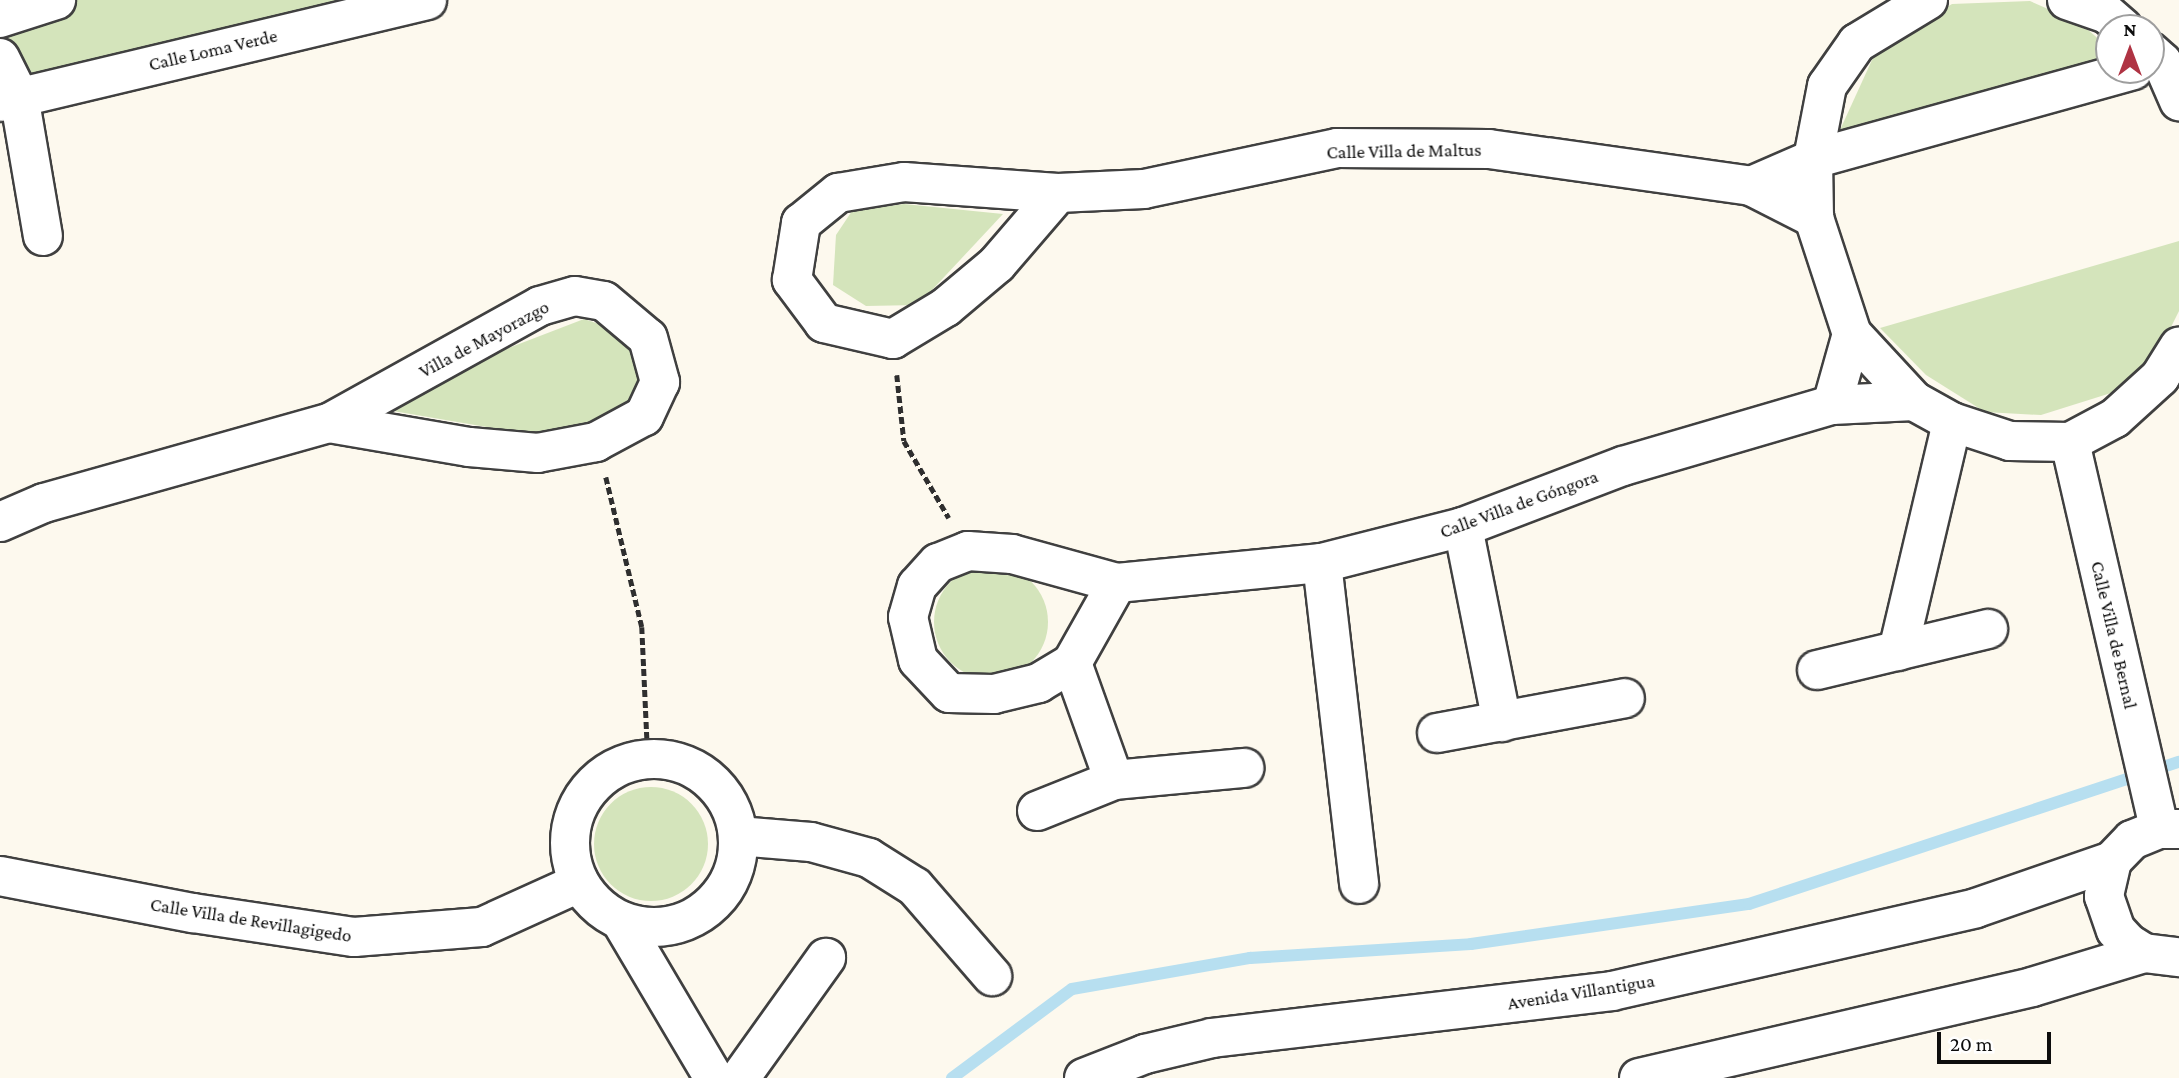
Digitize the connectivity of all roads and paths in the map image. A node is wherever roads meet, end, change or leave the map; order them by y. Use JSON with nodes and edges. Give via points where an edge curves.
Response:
{"nodes":[{"id":1,"x":56,"y":0,"type":"edge"},
{"id":2,"x":427,"y":0,"type":"edge"},
{"id":3,"x":1928,"y":0,"type":"edge"},
{"id":4,"x":2067,"y":0,"type":"edge"},
{"id":5,"x":2107,"y":14,"type":"edge"},
{"id":6,"x":0,"y":18,"type":"edge"},
{"id":7,"x":0,"y":58,"type":"edge"},
{"id":8,"x":2165,"y":79,"type":"edge"},
{"id":9,"x":2095,"y":80,"type":"edge"},
{"id":10,"x":10,"y":99,"type":"edge"},
{"id":11,"x":2179,"y":101,"type":"edge"},
{"id":12,"x":1813,"y":159,"type":"junction"},
{"id":13,"x":1751,"y":186,"type":"junction"},
{"id":14,"x":1058,"y":193,"type":"junction"},
{"id":15,"x":1814,"y":218,"type":"junction"},
{"id":16,"x":43,"y":236,"type":"dead end"},
{"id":17,"x":1852,"y":334,"type":"junction"},
{"id":18,"x":893,"y":339,"type":"junction"},
{"id":19,"x":2172,"y":372,"type":"edge"},
{"id":20,"x":1914,"y":401,"type":"junction"},
{"id":21,"x":1832,"y":405,"type":"junction"},
{"id":22,"x":1952,"y":422,"type":"junction"},
{"id":23,"x":329,"y":424,"type":"junction"},
{"id":24,"x":596,"y":442,"type":"junction"},
{"id":25,"x":2070,"y":442,"type":"junction"},
{"id":26,"x":0,"y":522,"type":"edge"},
{"id":27,"x":1463,"y":527,"type":"junction"},
{"id":28,"x":968,"y":551,"type":"junction"},
{"id":29,"x":1322,"y":563,"type":"junction"},
{"id":30,"x":1117,"y":583,"type":"junction"},
{"id":31,"x":1988,"y":629,"type":"dead end"},
{"id":32,"x":1898,"y":651,"type":"junction"},
{"id":33,"x":1072,"y":663,"type":"junction"},
{"id":34,"x":1816,"y":670,"type":"dead end"},
{"id":35,"x":1625,"y":698,"type":"dead end"},
{"id":36,"x":1502,"y":722,"type":"junction"},
{"id":37,"x":1437,"y":733,"type":"dead end"},
{"id":38,"x":648,"y":758,"type":"junction"},
{"id":39,"x":1244,"y":768,"type":"dead end"},
{"id":40,"x":1114,"y":780,"type":"junction"},
{"id":41,"x":1037,"y":811,"type":"dead end"},
{"id":42,"x":2163,"y":818,"type":"edge"},
{"id":43,"x":738,"y":836,"type":"junction"},
{"id":44,"x":2112,"y":861,"type":"junction"},
{"id":45,"x":0,"y":876,"type":"edge"},
{"id":46,"x":579,"y":883,"type":"junction"},
{"id":47,"x":1359,"y":884,"type":"dead end"},
{"id":48,"x":621,"y":921,"type":"junction"},
{"id":49,"x":2161,"y":955,"type":"edge"},
{"id":50,"x":826,"y":958,"type":"dead end"},
{"id":51,"x":992,"y":976,"type":"dead end"},
{"id":52,"x":714,"y":1078,"type":"edge"},
{"id":53,"x":740,"y":1078,"type":"edge"},
{"id":54,"x":1084,"y":1078,"type":"edge"},
{"id":55,"x":1639,"y":1078,"type":"edge"}],
"edges":[{"from":1,"to":6,"type":"street"},
{"from":2,"to":10,"type":"street","name":"Calle Loma Verde"},
{"from":3,"to":12,"type":"street","via":[[1857,43],[1827,86]]},
{"from":4,"to":5,"type":"street"},
{"from":7,"to":10,"type":"street"},
{"from":8,"to":11,"type":"street"},
{"from":9,"to":12,"type":"street"},
{"from":10,"to":16,"type":"street"},
{"from":12,"to":13,"type":"street"},
{"from":12,"to":15,"type":"street"},
{"from":13,"to":14,"type":"street","name":"Calle Villa de Maltus","via":[[1489,149],[1337,148],[1144,189]]},
{"from":13,"to":15,"type":"street","name":"Calle Villa de Maltus"},
{"from":14,"to":18,"type":"street","via":[[997,264],[946,307]]},
{"from":14,"to":18,"type":"street","name":"Calle Villa de Maltus","via":[[904,182],[838,193],[801,223],[792,279],[824,323]]},
{"from":15,"to":17,"type":"street"},
{"from":17,"to":20,"type":"street"},
{"from":17,"to":21,"type":"street"},
{"from":18,"to":28,"type":"path","via":[[904,440]]},
{"from":19,"to":25,"type":"street","via":[[2115,418]]},
{"from":20,"to":21,"type":"street","name":"Calle Villa de Góngora"},
{"from":20,"to":22,"type":"street"},
{"from":21,"to":27,"type":"street","name":"Calle Villa de Góngora","via":[[1623,466]]},
{"from":22,"to":25,"type":"street","via":[[2010,440]]},
{"from":22,"to":32,"type":"street"},
{"from":23,"to":24,"type":"street","name":"Villa de Mayorazgo","via":[[469,447],[538,453]]},
{"from":23,"to":24,"type":"street","name":"Villa de Mayorazgo","via":[[540,306],[575,296],[604,301],[648,338],[660,382],[644,416]]},
{"from":23,"to":26,"type":"street","name":"Villa de Mayorazgo","via":[[44,503]]},
{"from":24,"to":38,"type":"path","via":[[642,627]]},
{"from":25,"to":42,"type":"street","name":"Calle Villa de Bernal","via":[[2140,747]]},
{"from":27,"to":29,"type":"street","name":"Calle Villa de Góngora"},
{"from":27,"to":36,"type":"street"},
{"from":28,"to":30,"type":"street","name":"Calle Villa de Góngora","via":[[1012,554]]},
{"from":28,"to":33,"type":"street","name":"Calle Villa de Góngora","via":[[938,563],[917,586],[908,617],[918,660],[925,668],[949,693],[993,694],[1039,683]]},
{"from":29,"to":30,"type":"street","name":"Calle Villa de Góngora"},
{"from":29,"to":47,"type":"street"},
{"from":30,"to":33,"type":"street","name":"Calle Villa de Góngora"},
{"from":31,"to":32,"type":"street"},
{"from":32,"to":34,"type":"street"},
{"from":33,"to":40,"type":"street"},
{"from":35,"to":36,"type":"street"},
{"from":36,"to":37,"type":"street"},
{"from":38,"to":43,"type":"street","via":[[695,768],[716,785],[731,808]]},
{"from":38,"to":46,"type":"street","via":[[616,767],[593,783],[578,805],[570,844]]},
{"from":39,"to":40,"type":"street"},
{"from":40,"to":41,"type":"street"},
{"from":42,"to":44,"type":"street"},
{"from":43,"to":48,"type":"street","via":[[736,864],[724,890],[704,911],[678,924],[649,927]]},
{"from":43,"to":51,"type":"street","via":[[811,842],[869,858],[915,887]]},
{"from":44,"to":49,"type":"street","via":[[2104,896],[2116,930]]},
{"from":44,"to":54,"type":"street","name":"Avenida Villantigua","via":[[1976,908],[1612,991],[1212,1038],[1145,1054]]},
{"from":45,"to":46,"type":"street","name":"Calle Villa de Revillagigedo","via":[[193,914],[354,937],[482,927]]},
{"from":46,"to":48,"type":"street","via":[[596,906]]},
{"from":48,"to":52,"type":"street"},
{"from":49,"to":55,"type":"street"},
{"from":50,"to":53,"type":"street"}]}
